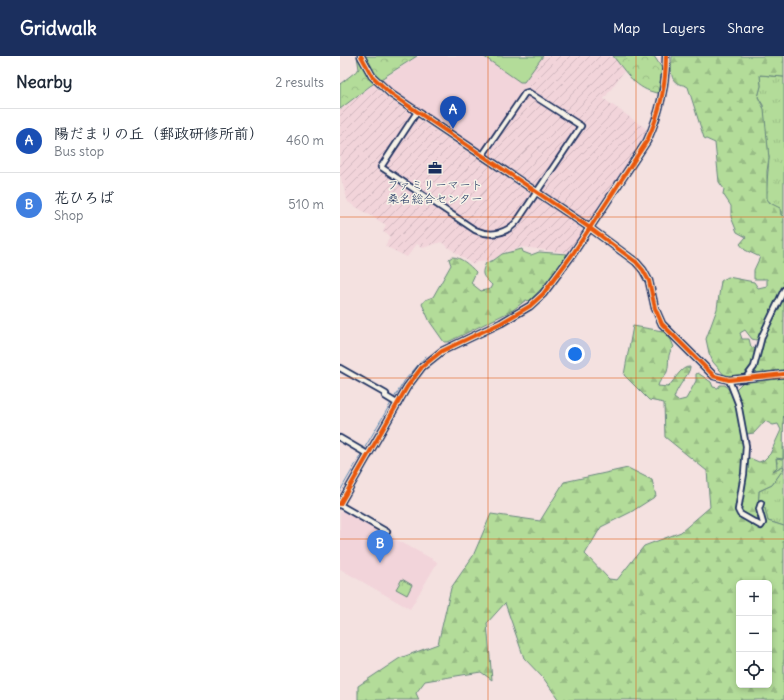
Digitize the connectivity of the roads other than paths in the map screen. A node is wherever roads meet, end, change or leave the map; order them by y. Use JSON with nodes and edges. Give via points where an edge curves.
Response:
{"nodes":[{"id":1,"x":361,"y":56,"type":"edge"},
{"id":2,"x":666,"y":56,"type":"edge"},
{"id":3,"x":417,"y":112,"type":"junction"},
{"id":4,"x":482,"y":156,"type":"junction"},
{"id":5,"x":537,"y":193,"type":"junction"},
{"id":6,"x":590,"y":228,"type":"junction"},
{"id":7,"x":784,"y":290,"type":"edge"},
{"id":8,"x":340,"y":368,"type":"edge"},
{"id":9,"x":784,"y":374,"type":"edge"},
{"id":10,"x":745,"y":379,"type":"junction"},
{"id":11,"x":729,"y":380,"type":"junction"},
{"id":12,"x":398,"y":404,"type":"junction"},
{"id":13,"x":340,"y":438,"type":"edge"},
{"id":14,"x":369,"y":455,"type":"junction"},
{"id":15,"x":761,"y":503,"type":"dead end"},
{"id":16,"x":340,"y":505,"type":"edge"},
{"id":17,"x":387,"y":532,"type":"dead end"}],
"edges":[{"from":1,"to":3,"type":"street","via":[[378,83]]},
{"from":2,"to":6,"type":"street","via":[[664,93],[655,124],[647,141]]},
{"from":3,"to":4,"type":"street"},
{"from":3,"to":5,"type":"street","via":[[381,167],[470,227],[491,234],[505,231],[518,220]]},
{"from":4,"to":5,"type":"street"},
{"from":4,"to":5,"type":"street","via":[[528,92],[581,126]]},
{"from":5,"to":6,"type":"street"},
{"from":6,"to":11,"type":"street","via":[[629,256],[643,270],[650,285],[657,315],[666,329],[710,372],[718,378]]},
{"from":6,"to":12,"type":"street","via":[[555,280],[530,306],[442,351],[422,367]]},
{"from":7,"to":10,"type":"street","via":[[762,336],[754,367]]},
{"from":8,"to":12,"type":"street","via":[[386,394],[385,396]]},
{"from":9,"to":10,"type":"street"},
{"from":10,"to":11,"type":"street"},
{"from":11,"to":15,"type":"street","via":[[738,403],[746,446],[738,510],[740,514],[761,526]]},
{"from":12,"to":14,"type":"street"},
{"from":13,"to":14,"type":"street"},
{"from":14,"to":16,"type":"street"},
{"from":16,"to":17,"type":"street"}]}
